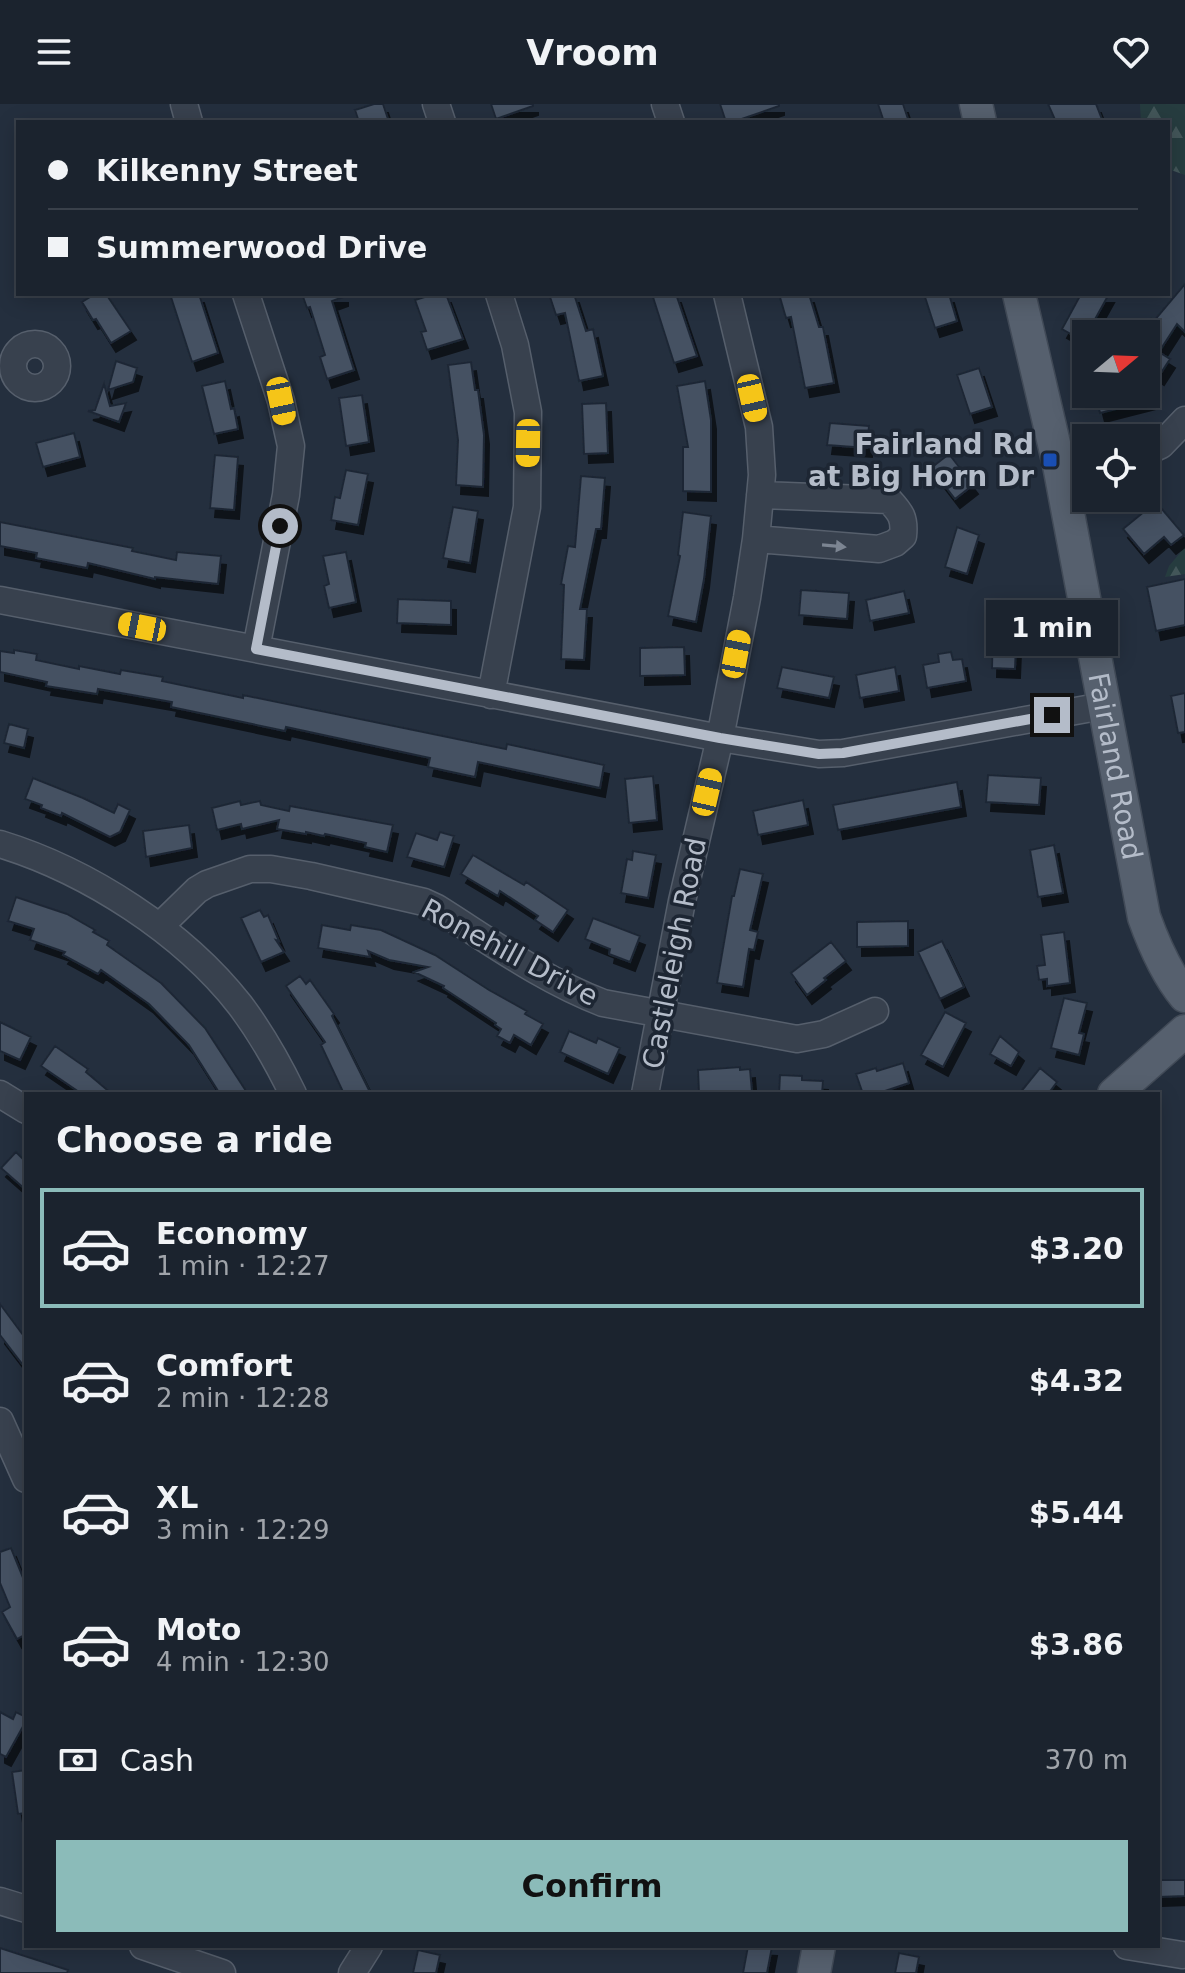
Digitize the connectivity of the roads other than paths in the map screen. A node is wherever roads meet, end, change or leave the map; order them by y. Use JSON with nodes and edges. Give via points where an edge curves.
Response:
{"nodes":[{"id":1,"x":247,"y":296,"type":"edge"},
{"id":2,"x":500,"y":296,"type":"edge"},
{"id":3,"x":727,"y":296,"type":"edge"},
{"id":4,"x":1020,"y":296,"type":"edge"},
{"id":5,"x":1185,"y":420,"type":"edge"},
{"id":6,"x":1160,"y":445,"type":"edge"},
{"id":7,"x":1072,"y":468,"type":"edge"},
{"id":8,"x":760,"y":495,"type":"junction"},
{"id":9,"x":1079,"y":512,"type":"edge"},
{"id":10,"x":756,"y":539,"type":"junction"},
{"id":11,"x":0,"y":600,"type":"edge"},
{"id":12,"x":256,"y":649,"type":"junction"},
{"id":13,"x":491,"y":695,"type":"junction"},
{"id":14,"x":1103,"y":706,"type":"junction"},
{"id":15,"x":720,"y":738,"type":"junction"},
{"id":16,"x":0,"y":844,"type":"edge"},
{"id":17,"x":160,"y":926,"type":"junction"},
{"id":18,"x":1185,"y":996,"type":"edge"},
{"id":19,"x":875,"y":1011,"type":"dead end"},
{"id":20,"x":661,"y":1015,"type":"junction"},
{"id":21,"x":1185,"y":1031,"type":"edge"},
{"id":22,"x":292,"y":1092,"type":"edge"},
{"id":23,"x":645,"y":1092,"type":"edge"},
{"id":24,"x":1116,"y":1092,"type":"edge"},
{"id":25,"x":0,"y":1094,"type":"edge"},
{"id":26,"x":24,"y":1109,"type":"edge"},
{"id":27,"x":0,"y":1421,"type":"edge"},
{"id":28,"x":24,"y":1475,"type":"edge"},
{"id":29,"x":0,"y":1901,"type":"edge"},
{"id":30,"x":24,"y":1908,"type":"edge"},
{"id":31,"x":149,"y":1948,"type":"edge"},
{"id":32,"x":368,"y":1948,"type":"edge"},
{"id":33,"x":819,"y":1948,"type":"edge"},
{"id":34,"x":1139,"y":1948,"type":"edge"},
{"id":35,"x":1182,"y":1955,"type":"dead end"},
{"id":36,"x":222,"y":1973,"type":"edge"},
{"id":37,"x":352,"y":1973,"type":"edge"},
{"id":38,"x":814,"y":1973,"type":"edge"}],
"edges":[{"from":1,"to":12,"type":"street","via":[[291,446]]},
{"from":2,"to":13,"type":"street","via":[[528,412],[527,507]]},
{"from":3,"to":8,"type":"street","name":"Castleleigh Road","via":[[759,427]]},
{"from":4,"to":7,"type":"main road","name":"Fairland Road"},
{"from":5,"to":6,"type":"street"},
{"from":8,"to":10,"type":"street","name":"Castleleigh Road"},
{"from":10,"to":8,"type":"street","one_way":true,"via":[[879,549],[903,536],[904,527],[901,513],[889,500]]},
{"from":9,"to":14,"type":"main road","name":"Fairland Road"},
{"from":10,"to":15,"type":"street","name":"Castleleigh Road"},
{"from":11,"to":12,"type":"street"},
{"from":12,"to":13,"type":"street"},
{"from":13,"to":15,"type":"street"},
{"from":14,"to":15,"type":"street","via":[[843,753]]},
{"from":14,"to":18,"type":"main road","name":"Fairland Road","via":[[1144,917],[1173,982]]},
{"from":15,"to":20,"type":"street","name":"Castleleigh Road"},
{"from":16,"to":17,"type":"street","via":[[91,882]]},
{"from":17,"to":20,"type":"street","name":"Ronehill Drive","via":[[197,890],[250,869],[311,876],[424,902],[585,996]]},
{"from":17,"to":22,"type":"street","via":[[240,1005]]},
{"from":19,"to":20,"type":"street","name":"Ronehill Drive","via":[[824,1034],[797,1039]]},
{"from":20,"to":23,"type":"street","name":"Castleleigh Road"},
{"from":21,"to":24,"type":"main road"},
{"from":25,"to":26,"type":"street"},
{"from":27,"to":28,"type":"street"},
{"from":29,"to":30,"type":"street"},
{"from":31,"to":36,"type":"street"},
{"from":32,"to":37,"type":"street"},
{"from":33,"to":38,"type":"main road"},
{"from":34,"to":35,"type":"street"}]}
